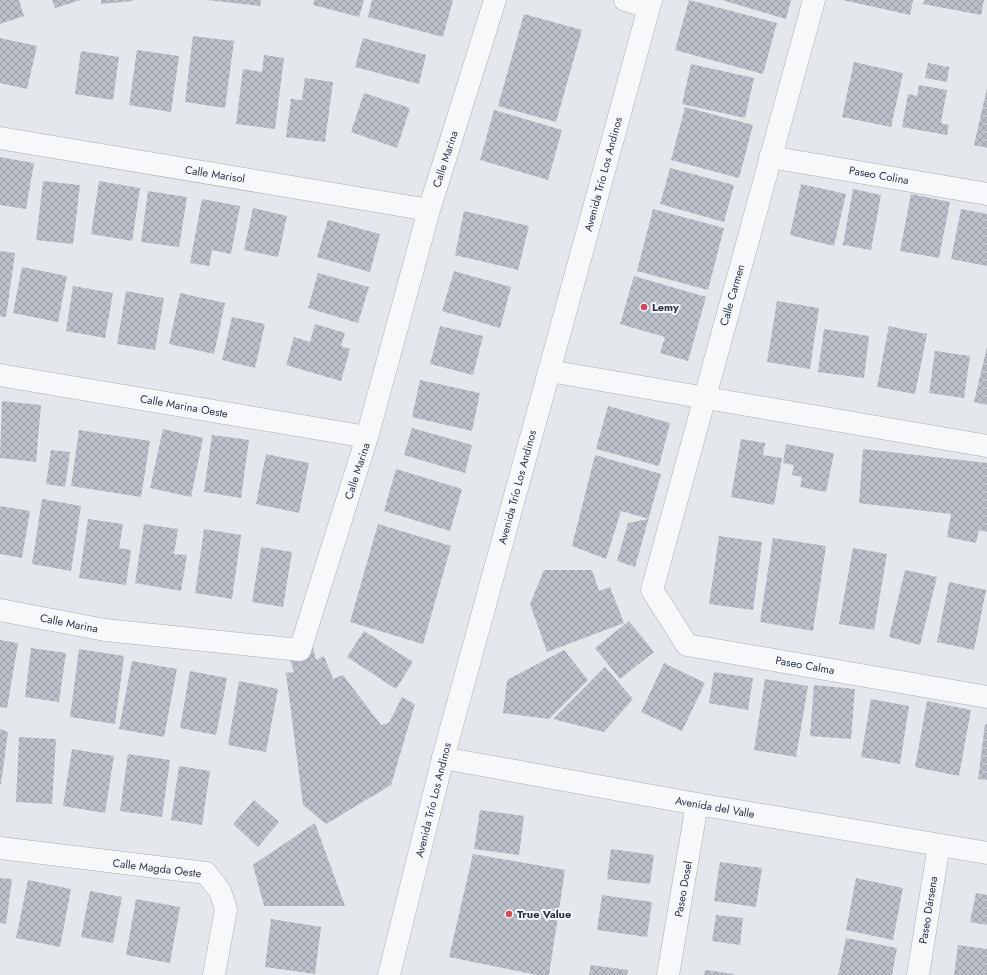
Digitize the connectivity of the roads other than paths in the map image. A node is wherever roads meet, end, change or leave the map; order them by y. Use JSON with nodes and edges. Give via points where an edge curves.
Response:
{"nodes":[{"id":1,"x":495,"y":0,"type":"edge"},
{"id":2,"x":625,"y":0,"type":"edge"},
{"id":3,"x":814,"y":0,"type":"edge"},
{"id":4,"x":650,"y":4,"type":"edge"},
{"id":5,"x":0,"y":138,"type":"edge"},
{"id":6,"x":770,"y":157,"type":"junction"},
{"id":7,"x":987,"y":194,"type":"edge"},
{"id":8,"x":429,"y":210,"type":"junction"},
{"id":9,"x":549,"y":371,"type":"junction"},
{"id":10,"x":0,"y":375,"type":"edge"},
{"id":11,"x":703,"y":398,"type":"junction"},
{"id":12,"x":367,"y":437,"type":"junction"},
{"id":13,"x":987,"y":446,"type":"edge"},
{"id":14,"x":652,"y":590,"type":"joint"},
{"id":15,"x":0,"y":610,"type":"edge"},
{"id":16,"x":987,"y":697,"type":"edge"},
{"id":17,"x":443,"y":758,"type":"junction"},
{"id":18,"x":697,"y":804,"type":"junction"},
{"id":19,"x":939,"y":845,"type":"junction"},
{"id":20,"x":0,"y":848,"type":"edge"},
{"id":21,"x":987,"y":853,"type":"edge"},
{"id":22,"x":214,"y":975,"type":"edge"},
{"id":23,"x":389,"y":975,"type":"edge"},
{"id":24,"x":668,"y":975,"type":"edge"},
{"id":25,"x":918,"y":975,"type":"edge"}],
"edges":[{"from":1,"to":8,"type":"street","name":"Calle Marina"},
{"from":2,"to":4,"type":"street"},
{"from":3,"to":6,"type":"street","name":"Calle Carmen"},
{"from":4,"to":9,"type":"street","name":"Avenida Trío Los Andinos"},
{"from":5,"to":8,"type":"street","name":"Calle Marisol"},
{"from":6,"to":7,"type":"street","name":"Paseo Colina"},
{"from":6,"to":11,"type":"street","name":"Calle Carmen"},
{"from":8,"to":12,"type":"street","name":"Calle Marina"},
{"from":9,"to":11,"type":"street"},
{"from":9,"to":17,"type":"street","name":"Avenida Trío Los Andinos"},
{"from":10,"to":12,"type":"street","name":"Calle Marina Oeste"},
{"from":11,"to":13,"type":"street"},
{"from":11,"to":14,"type":"street","name":"Calle Carmen"},
{"from":12,"to":15,"type":"street","name":"Calle Marina","via":[[300,650],[105,630]]},
{"from":14,"to":16,"type":"street","name":"Paseo Calma","via":[[687,645]]},
{"from":17,"to":18,"type":"street","name":"Avenida del Valle"},
{"from":17,"to":23,"type":"street","name":"Avenida Trío Los Andinos"},
{"from":18,"to":19,"type":"street","name":"Avenida del Valle"},
{"from":18,"to":24,"type":"street","name":"Paseo Dosel"},
{"from":19,"to":21,"type":"street","name":"Avenida del Valle"},
{"from":19,"to":25,"type":"street","name":"Paseo Dársena"},
{"from":20,"to":22,"type":"street","name":"Calle Magda Oeste","via":[[206,874],[220,891],[226,909]]}]}
